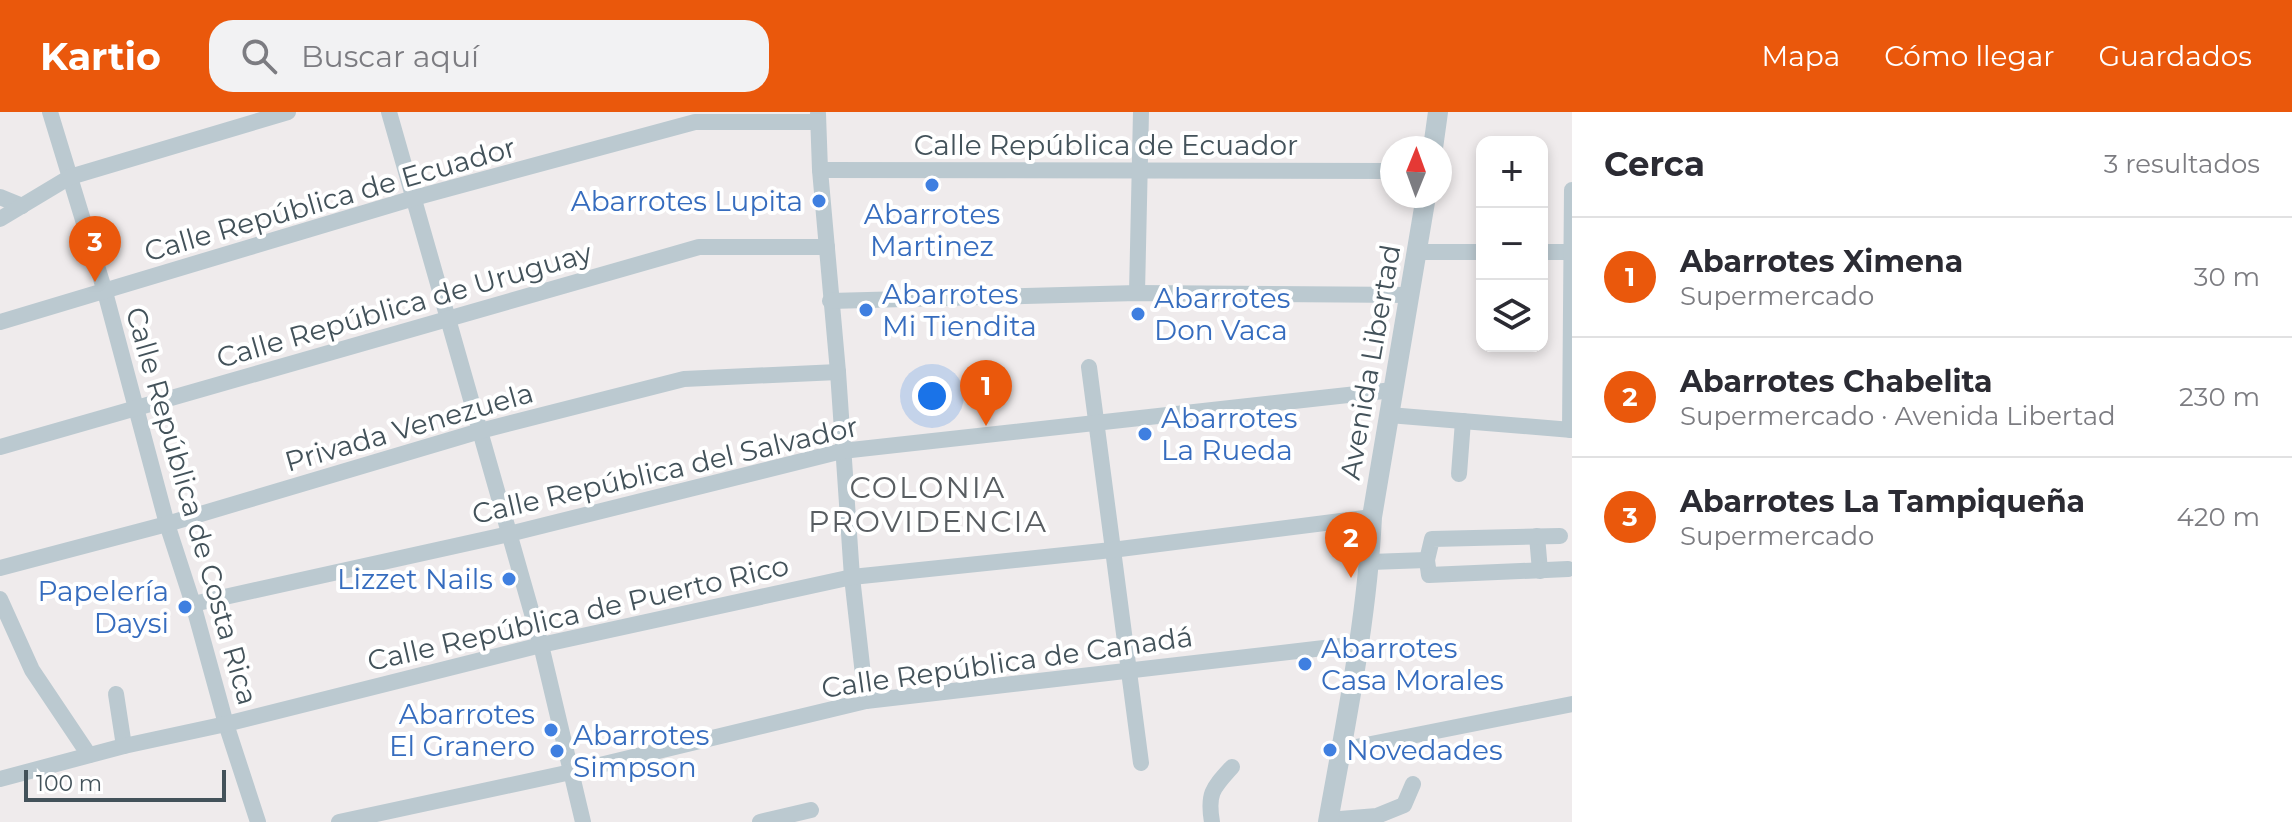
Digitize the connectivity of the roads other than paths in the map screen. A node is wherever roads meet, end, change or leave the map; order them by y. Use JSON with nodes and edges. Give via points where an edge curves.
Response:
{"nodes":[{"id":1,"x":50,"y":112,"type":"edge"},
{"id":2,"x":288,"y":112,"type":"edge"},
{"id":3,"x":389,"y":112,"type":"edge"},
{"id":4,"x":1141,"y":112,"type":"edge"},
{"id":5,"x":1438,"y":112,"type":"edge"},
{"id":6,"x":818,"y":117,"type":"edge"},
{"id":7,"x":1435,"y":136,"type":"edge"},
{"id":8,"x":820,"y":170,"type":"junction"},
{"id":9,"x":1380,"y":171,"type":"edge"},
{"id":10,"x":1141,"y":172,"type":"junction"},
{"id":11,"x":70,"y":177,"type":"junction"},
{"id":12,"x":1572,"y":190,"type":"edge"},
{"id":13,"x":0,"y":197,"type":"edge"},
{"id":14,"x":414,"y":198,"type":"junction"},
{"id":15,"x":22,"y":206,"type":"junction"},
{"id":16,"x":1424,"y":208,"type":"edge"},
{"id":17,"x":0,"y":219,"type":"edge"},
{"id":18,"x":827,"y":247,"type":"junction"},
{"id":19,"x":1418,"y":252,"type":"junction"},
{"id":20,"x":1476,"y":252,"type":"edge"},
{"id":21,"x":1548,"y":252,"type":"edge"},
{"id":22,"x":1571,"y":252,"type":"edge"},
{"id":23,"x":105,"y":292,"type":"junction"},
{"id":24,"x":1137,"y":293,"type":"junction"},
{"id":25,"x":1411,"y":295,"type":"junction"},
{"id":26,"x":830,"y":301,"type":"junction"},
{"id":27,"x":448,"y":320,"type":"junction"},
{"id":28,"x":0,"y":322,"type":"edge"},
{"id":29,"x":1089,"y":367,"type":"dead end"},
{"id":30,"x":838,"y":372,"type":"junction"},
{"id":31,"x":1393,"y":390,"type":"junction"},
{"id":32,"x":136,"y":409,"type":"junction"},
{"id":33,"x":1389,"y":415,"type":"junction"},
{"id":34,"x":1463,"y":421,"type":"junction"},
{"id":35,"x":1094,"y":425,"type":"junction"},
{"id":36,"x":1571,"y":430,"type":"edge"},
{"id":37,"x":480,"y":431,"type":"junction"},
{"id":38,"x":0,"y":447,"type":"edge"},
{"id":39,"x":842,"y":451,"type":"junction"},
{"id":40,"x":1459,"y":474,"type":"dead end"},
{"id":41,"x":1372,"y":517,"type":"junction"},
{"id":42,"x":167,"y":524,"type":"junction"},
{"id":43,"x":509,"y":534,"type":"junction"},
{"id":44,"x":1537,"y":536,"type":"junction"},
{"id":45,"x":1560,"y":536,"type":"dead end"},
{"id":46,"x":1112,"y":550,"type":"junction"},
{"id":47,"x":1427,"y":560,"type":"junction"},
{"id":48,"x":1370,"y":562,"type":"junction"},
{"id":49,"x":0,"y":568,"type":"edge"},
{"id":50,"x":1568,"y":569,"type":"dead end"},
{"id":51,"x":1540,"y":571,"type":"junction"},
{"id":52,"x":852,"y":577,"type":"junction"},
{"id":53,"x":0,"y":599,"type":"edge"},
{"id":54,"x":193,"y":604,"type":"junction"},
{"id":55,"x":1358,"y":644,"type":"junction"},
{"id":56,"x":541,"y":645,"type":"junction"},
{"id":57,"x":1130,"y":670,"type":"junction"},
{"id":58,"x":116,"y":694,"type":"dead end"},
{"id":59,"x":866,"y":701,"type":"junction"},
{"id":60,"x":1572,"y":704,"type":"edge"},
{"id":61,"x":226,"y":724,"type":"junction"},
{"id":62,"x":124,"y":746,"type":"junction"},
{"id":63,"x":1341,"y":750,"type":"junction"},
{"id":64,"x":89,"y":755,"type":"junction"},
{"id":65,"x":1141,"y":763,"type":"dead end"},
{"id":66,"x":1232,"y":767,"type":"dead end"},
{"id":67,"x":571,"y":772,"type":"junction"},
{"id":68,"x":0,"y":779,"type":"edge"},
{"id":69,"x":1413,"y":784,"type":"dead end"},
{"id":70,"x":811,"y":810,"type":"dead end"},
{"id":71,"x":1328,"y":821,"type":"edge"},
{"id":72,"x":258,"y":822,"type":"edge"},
{"id":73,"x":339,"y":822,"type":"edge"},
{"id":74,"x":583,"y":822,"type":"edge"},
{"id":75,"x":760,"y":822,"type":"edge"},
{"id":76,"x":1212,"y":822,"type":"edge"}],
"edges":[{"from":1,"to":11,"type":"street","name":"Calle República de Costa Rica"},
{"from":2,"to":11,"type":"street"},
{"from":3,"to":14,"type":"street"},
{"from":4,"to":10,"type":"street"},
{"from":5,"to":7,"type":"street"},
{"from":6,"to":8,"type":"street"},
{"from":6,"to":14,"type":"street","name":"Calle República de Ecuador","via":[[695,122]]},
{"from":8,"to":10,"type":"street","name":"Calle República de Ecuador"},
{"from":8,"to":18,"type":"street"},
{"from":9,"to":10,"type":"street","name":"Calle República de Ecuador"},
{"from":10,"to":24,"type":"street"},
{"from":11,"to":15,"type":"street"},
{"from":11,"to":23,"type":"street","name":"Calle República de Costa Rica"},
{"from":12,"to":22,"type":"street"},
{"from":13,"to":15,"type":"street"},
{"from":14,"to":23,"type":"street","name":"Calle República de Ecuador"},
{"from":14,"to":27,"type":"street"},
{"from":15,"to":17,"type":"street"},
{"from":16,"to":19,"type":"street","name":"Avenida Libertad"},
{"from":18,"to":26,"type":"street"},
{"from":18,"to":27,"type":"street","name":"Calle República de Uruguay","via":[[699,247]]},
{"from":19,"to":20,"type":"street"},
{"from":19,"to":25,"type":"street","name":"Avenida Libertad"},
{"from":21,"to":22,"type":"street"},
{"from":22,"to":36,"type":"street"},
{"from":23,"to":28,"type":"street","name":"Calle República de Ecuador"},
{"from":23,"to":32,"type":"street","name":"Calle República de Costa Rica"},
{"from":24,"to":25,"type":"street"},
{"from":24,"to":26,"type":"street"},
{"from":25,"to":31,"type":"street","name":"Avenida Libertad"},
{"from":26,"to":30,"type":"street"},
{"from":27,"to":32,"type":"street","name":"Calle República de Uruguay"},
{"from":27,"to":37,"type":"street"},
{"from":29,"to":35,"type":"street"},
{"from":30,"to":37,"type":"street","name":"Privada Venezuela","via":[[684,379]]},
{"from":30,"to":39,"type":"street"},
{"from":31,"to":33,"type":"street","name":"Avenida Libertad"},
{"from":31,"to":35,"type":"street","name":"Calle República del Salvador"},
{"from":32,"to":38,"type":"street","name":"Calle República de Uruguay"},
{"from":32,"to":42,"type":"street","name":"Calle República de Costa Rica"},
{"from":33,"to":34,"type":"street"},
{"from":33,"to":41,"type":"street","name":"Avenida Libertad"},
{"from":34,"to":36,"type":"street"},
{"from":34,"to":40,"type":"street"},
{"from":35,"to":39,"type":"street","name":"Calle República del Salvador"},
{"from":35,"to":46,"type":"street"},
{"from":37,"to":42,"type":"street","name":"Privada Venezuela"},
{"from":37,"to":43,"type":"street"},
{"from":39,"to":43,"type":"street","name":"Calle República del Salvador"},
{"from":39,"to":52,"type":"street"},
{"from":41,"to":46,"type":"street","name":"Calle República de Puerto Rico"},
{"from":41,"to":48,"type":"street","name":"Avenida Libertad"},
{"from":42,"to":49,"type":"street","name":"Privada Venezuela"},
{"from":42,"to":54,"type":"street","name":"Calle República de Costa Rica"},
{"from":43,"to":54,"type":"street","name":"Calle República del Salvador"},
{"from":43,"to":56,"type":"street"},
{"from":44,"to":45,"type":"street"},
{"from":44,"to":47,"type":"street","via":[[1432,539]]},
{"from":44,"to":51,"type":"street"},
{"from":46,"to":52,"type":"street","name":"Calle República de Puerto Rico"},
{"from":46,"to":57,"type":"street"},
{"from":47,"to":48,"type":"street"},
{"from":47,"to":51,"type":"street","via":[[1429,575]]},
{"from":48,"to":55,"type":"street","name":"Avenida Libertad"},
{"from":50,"to":51,"type":"street"},
{"from":52,"to":56,"type":"street","name":"Calle República de Puerto Rico"},
{"from":52,"to":59,"type":"street"},
{"from":53,"to":64,"type":"street","via":[[32,670]]},
{"from":54,"to":61,"type":"street","name":"Calle República de Costa Rica"},
{"from":55,"to":57,"type":"street","name":"Calle República de Canadá"},
{"from":55,"to":63,"type":"street","name":"Avenida Libertad"},
{"from":56,"to":61,"type":"street","name":"Calle República de Puerto Rico"},
{"from":56,"to":67,"type":"street"},
{"from":57,"to":59,"type":"street","name":"Calle República de Canadá"},
{"from":57,"to":65,"type":"street"},
{"from":58,"to":62,"type":"street"},
{"from":59,"to":67,"type":"street","name":"Calle República de Canadá"},
{"from":60,"to":63,"type":"street"},
{"from":61,"to":62,"type":"street","name":"Calle República de Puerto Rico"},
{"from":61,"to":72,"type":"street","name":"Calle República de Costa Rica"},
{"from":62,"to":64,"type":"street","name":"Calle República de Puerto Rico"},
{"from":63,"to":71,"type":"street","name":"Avenida Libertad"},
{"from":64,"to":68,"type":"street","name":"Calle República de Puerto Rico"},
{"from":66,"to":76,"type":"street","via":[[1214,788],[1209,802]]},
{"from":67,"to":73,"type":"street","name":"Calle República de Canadá"},
{"from":67,"to":74,"type":"street"},
{"from":69,"to":71,"type":"street","via":[[1404,805],[1377,816]]},
{"from":70,"to":75,"type":"street"}]}
